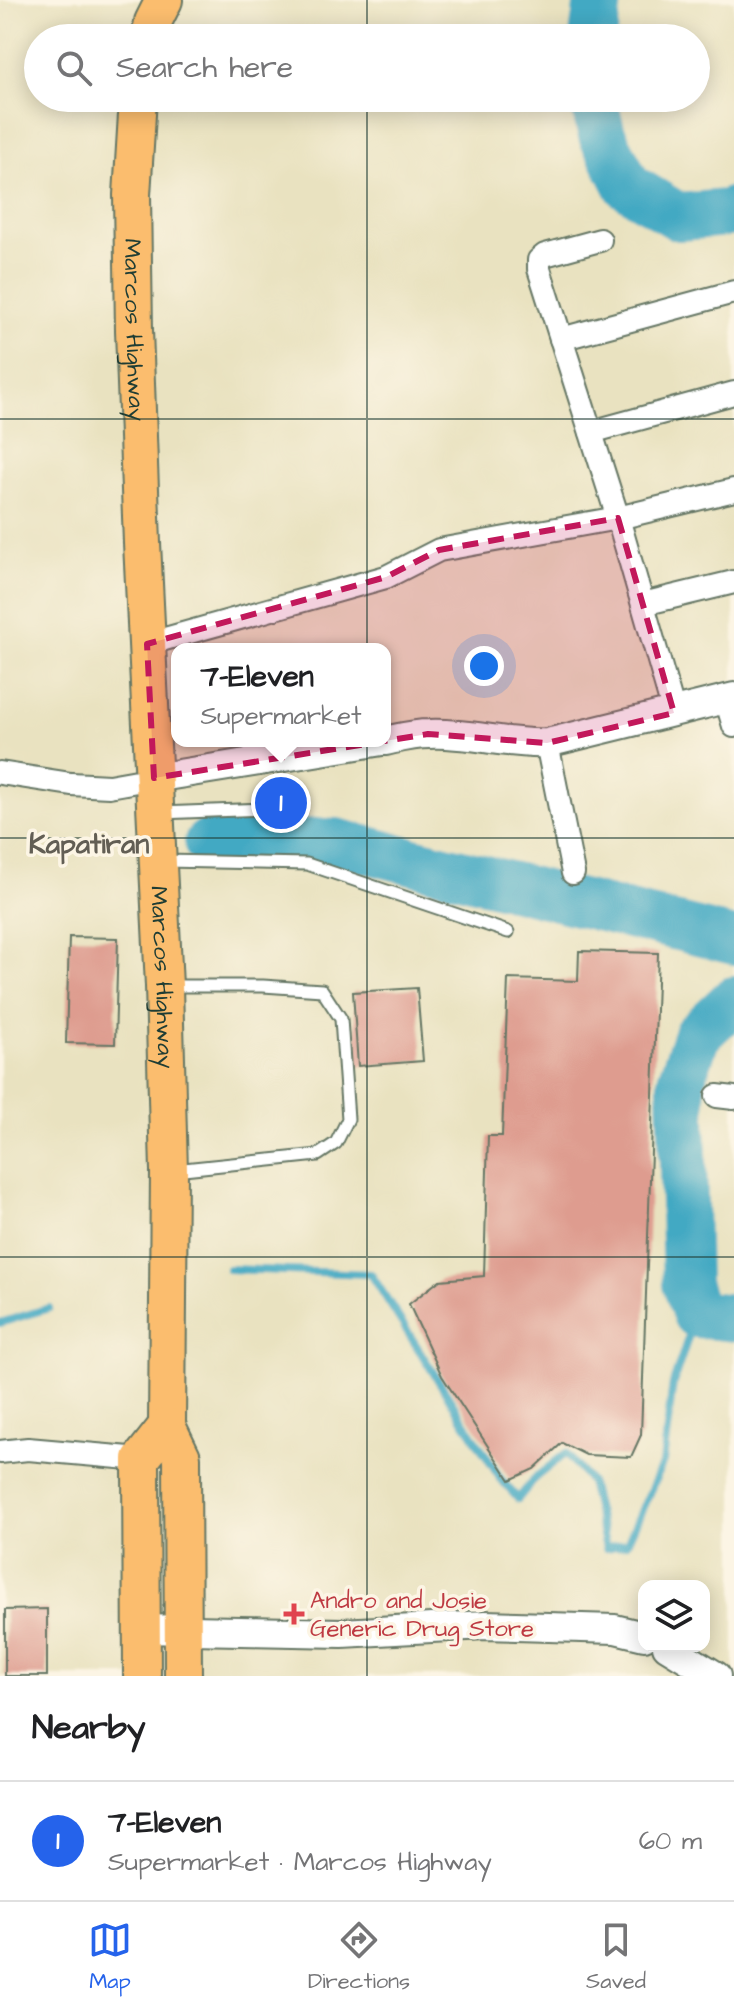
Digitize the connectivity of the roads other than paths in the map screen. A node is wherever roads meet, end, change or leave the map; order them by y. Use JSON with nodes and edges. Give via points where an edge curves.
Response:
{"nodes":[{"id":1,"x":164,"y":0,"type":"edge"},
{"id":2,"x":153,"y":24,"type":"edge"},
{"id":3,"x":137,"y":112,"type":"edge"},
{"id":4,"x":600,"y":240,"type":"dead end"},
{"id":5,"x":734,"y":292,"type":"edge"},
{"id":6,"x":561,"y":339,"type":"junction"},
{"id":7,"x":734,"y":393,"type":"edge"},
{"id":8,"x":591,"y":432,"type":"junction"},
{"id":9,"x":734,"y":490,"type":"edge"},
{"id":10,"x":618,"y":518,"type":"junction"},
{"id":11,"x":734,"y":582,"type":"edge"},
{"id":12,"x":643,"y":604,"type":"junction"},
{"id":13,"x":147,"y":644,"type":"junction"},
{"id":14,"x":731,"y":707,"type":"edge"},
{"id":15,"x":674,"y":713,"type":"junction"},
{"id":16,"x":391,"y":740,"type":"edge"},
{"id":17,"x":547,"y":743,"type":"junction"},
{"id":18,"x":347,"y":747,"type":"edge"},
{"id":19,"x":0,"y":773,"type":"edge"},
{"id":20,"x":154,"y":778,"type":"junction"},
{"id":21,"x":265,"y":809,"type":"dead end"},
{"id":22,"x":156,"y":814,"type":"junction"},
{"id":23,"x":158,"y":861,"type":"junction"},
{"id":24,"x":573,"y":873,"type":"dead end"},
{"id":25,"x":508,"y":932,"type":"dead end"},
{"id":26,"x":164,"y":986,"type":"junction"},
{"id":27,"x":169,"y":1171,"type":"junction"},
{"id":28,"x":167,"y":1426,"type":"junction"},
{"id":29,"x":0,"y":1452,"type":"edge"},
{"id":30,"x":141,"y":1459,"type":"junction"},
{"id":31,"x":181,"y":1628,"type":"junction"},
{"id":32,"x":141,"y":1629,"type":"junction"},
{"id":33,"x":638,"y":1635,"type":"edge"},
{"id":34,"x":677,"y":1652,"type":"edge"},
{"id":35,"x":142,"y":1676,"type":"edge"},
{"id":36,"x":183,"y":1676,"type":"edge"},
{"id":37,"x":716,"y":1676,"type":"edge"}],
"edges":[{"from":1,"to":2,"type":"main road"},
{"from":3,"to":13,"type":"main road","name":"Marcos Highway","via":[[132,195]]},
{"from":4,"to":6,"type":"street","via":[[539,260]]},
{"from":5,"to":6,"type":"street"},
{"from":6,"to":8,"type":"street"},
{"from":7,"to":8,"type":"street"},
{"from":8,"to":10,"type":"street"},
{"from":9,"to":10,"type":"street"},
{"from":10,"to":12,"type":"street"},
{"from":10,"to":13,"type":"street","via":[[439,550],[386,577]]},
{"from":11,"to":12,"type":"street"},
{"from":12,"to":15,"type":"street"},
{"from":13,"to":20,"type":"main road","name":"Marcos Highway"},
{"from":14,"to":15,"type":"street"},
{"from":15,"to":17,"type":"street"},
{"from":16,"to":17,"type":"street","via":[[428,734]]},
{"from":17,"to":24,"type":"street"},
{"from":18,"to":20,"type":"street"},
{"from":19,"to":20,"type":"street","via":[[109,786]]},
{"from":20,"to":22,"type":"main road","name":"Marcos Highway"},
{"from":21,"to":22,"type":"lane"},
{"from":22,"to":23,"type":"main road","name":"Marcos Highway"},
{"from":23,"to":25,"type":"lane","via":[[307,864]]},
{"from":23,"to":26,"type":"main road","name":"Marcos Highway"},
{"from":26,"to":27,"type":"main road","name":"Marcos Highway"},
{"from":26,"to":27,"type":"lane","via":[[322,990],[341,1019],[348,1119],[336,1143],[318,1155]]},
{"from":27,"to":28,"type":"main road","name":"Marcos Highway"},
{"from":28,"to":30,"type":"main road"},
{"from":28,"to":31,"type":"main road","name":"Marcos Highway","via":[[182,1457]]},
{"from":29,"to":30,"type":"street","via":[[28,1449]]},
{"from":30,"to":32,"type":"main road"},
{"from":31,"to":32,"type":"street"},
{"from":31,"to":33,"type":"street","via":[[342,1633],[485,1625],[615,1629]]},
{"from":31,"to":36,"type":"main road","name":"Marcos Highway"},
{"from":32,"to":35,"type":"main road"},
{"from":34,"to":37,"type":"street"}]}
